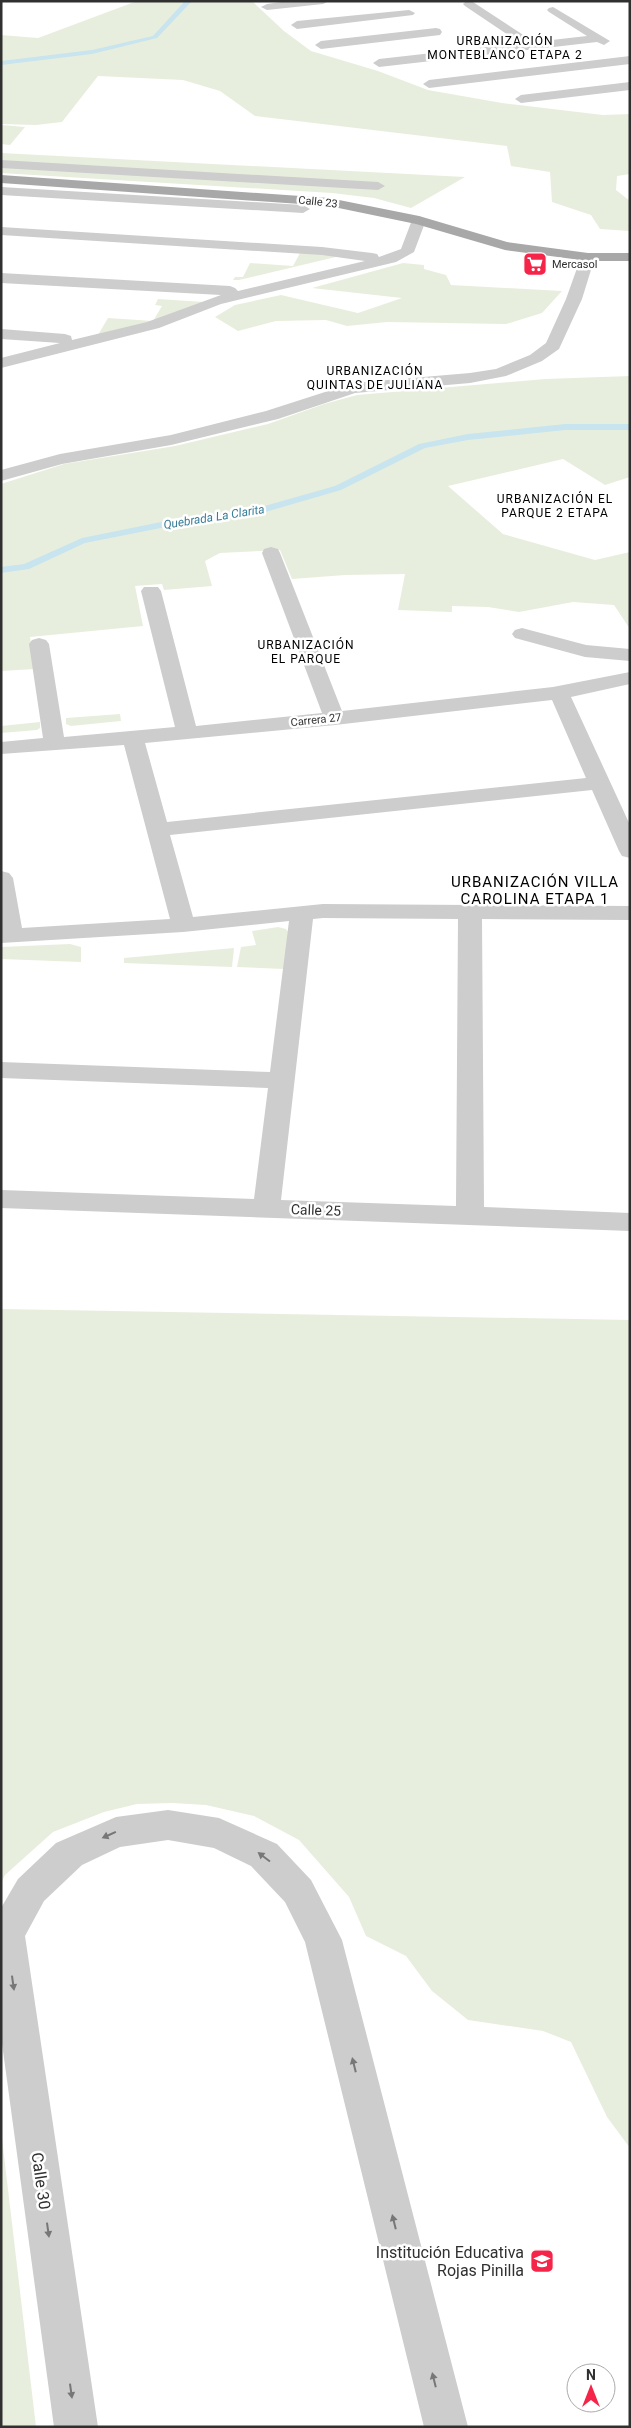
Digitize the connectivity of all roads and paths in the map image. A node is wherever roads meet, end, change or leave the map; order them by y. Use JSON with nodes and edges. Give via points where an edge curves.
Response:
{"nodes":[{"id":1,"x":323,"y":1,"type":"edge"},
{"id":2,"x":392,"y":1,"type":"edge"},
{"id":3,"x":469,"y":4,"type":"dead end"},
{"id":4,"x":267,"y":7,"type":"dead end"},
{"id":5,"x":553,"y":10,"type":"dead end"},
{"id":6,"x":416,"y":18,"type":"junction"},
{"id":7,"x":297,"y":25,"type":"dead end"},
{"id":8,"x":443,"y":38,"type":"junction"},
{"id":9,"x":598,"y":38,"type":"junction"},
{"id":10,"x":321,"y":45,"type":"dead end"},
{"id":11,"x":531,"y":46,"type":"junction"},
{"id":12,"x":466,"y":53,"type":"junction"},
{"id":13,"x":630,"y":55,"type":"edge"},
{"id":14,"x":630,"y":60,"type":"edge"},
{"id":15,"x":379,"y":63,"type":"dead end"},
{"id":16,"x":429,"y":84,"type":"dead end"},
{"id":17,"x":630,"y":86,"type":"edge"},
{"id":18,"x":521,"y":99,"type":"dead end"},
{"id":19,"x":1,"y":164,"type":"edge"},
{"id":20,"x":233,"y":172,"type":"junction"},
{"id":21,"x":1,"y":179,"type":"edge"},
{"id":22,"x":378,"y":186,"type":"dead end"},
{"id":23,"x":1,"y":191,"type":"edge"},
{"id":24,"x":226,"y":195,"type":"junction"},
{"id":25,"x":303,"y":209,"type":"dead end"},
{"id":26,"x":419,"y":220,"type":"junction"},
{"id":27,"x":1,"y":231,"type":"edge"},
{"id":28,"x":588,"y":257,"type":"junction"},
{"id":29,"x":630,"y":257,"type":"edge"},
{"id":30,"x":391,"y":259,"type":"junction"},
{"id":31,"x":1,"y":278,"type":"edge"},
{"id":32,"x":254,"y":292,"type":"junction"},
{"id":33,"x":1,"y":334,"type":"edge"},
{"id":34,"x":86,"y":340,"type":"junction"},
{"id":35,"x":1,"y":363,"type":"edge"},
{"id":36,"x":1,"y":476,"type":"edge"},
{"id":37,"x":272,"y":554,"type":"dead end"},
{"id":38,"x":151,"y":591,"type":"dead end"},
{"id":39,"x":522,"y":634,"type":"dead end"},
{"id":40,"x":39,"y":644,"type":"dead end"},
{"id":41,"x":630,"y":654,"type":"edge"},
{"id":42,"x":630,"y":678,"type":"edge"},
{"id":43,"x":559,"y":692,"type":"junction"},
{"id":44,"x":335,"y":719,"type":"junction"},
{"id":45,"x":187,"y":732,"type":"junction"},
{"id":46,"x":133,"y":738,"type":"junction"},
{"id":47,"x":54,"y":744,"type":"junction"},
{"id":48,"x":1,"y":748,"type":"edge"},
{"id":49,"x":599,"y":783,"type":"junction"},
{"id":50,"x":158,"y":830,"type":"junction"},
{"id":51,"x":630,"y":851,"type":"edge"},
{"id":52,"x":1,"y":878,"type":"edge"},
{"id":53,"x":302,"y":913,"type":"junction"},
{"id":54,"x":470,"y":913,"type":"junction"},
{"id":55,"x":630,"y":913,"type":"edge"},
{"id":56,"x":183,"y":925,"type":"junction"},
{"id":57,"x":7,"y":936,"type":"edge"},
{"id":58,"x":1,"y":1070,"type":"edge"},
{"id":59,"x":281,"y":1080,"type":"junction"},
{"id":60,"x":1,"y":1199,"type":"edge"},
{"id":61,"x":266,"y":1208,"type":"junction"},
{"id":62,"x":470,"y":1216,"type":"junction"},
{"id":63,"x":630,"y":1222,"type":"edge"},
{"id":64,"x":76,"y":2427,"type":"edge"},
{"id":65,"x":446,"y":2427,"type":"edge"}],
"edges":[{"from":1,"to":4,"type":"street"},
{"from":2,"to":6,"type":"street"},
{"from":3,"to":11,"type":"street"},
{"from":5,"to":9,"type":"street"},
{"from":6,"to":7,"type":"street"},
{"from":6,"to":8,"type":"street"},
{"from":8,"to":10,"type":"street"},
{"from":8,"to":12,"type":"street"},
{"from":9,"to":11,"type":"street"},
{"from":9,"to":13,"type":"street"},
{"from":11,"to":12,"type":"street"},
{"from":12,"to":15,"type":"street"},
{"from":14,"to":16,"type":"street"},
{"from":17,"to":18,"type":"street"},
{"from":19,"to":20,"type":"street"},
{"from":20,"to":22,"type":"street"},
{"from":20,"to":24,"type":"street"},
{"from":21,"to":24,"type":"main road","name":"Calle 23"},
{"from":23,"to":25,"type":"street"},
{"from":24,"to":26,"type":"main road","name":"Calle 23","via":[[329,202]]},
{"from":26,"to":28,"type":"main road","name":"Calle 23","via":[[505,246]]},
{"from":26,"to":30,"type":"street","via":[[407,252]]},
{"from":27,"to":30,"type":"street","via":[[322,251]]},
{"from":28,"to":29,"type":"main road","name":"Calle 23"},
{"from":28,"to":36,"type":"street","via":[[554,346],[536,358],[500,372],[470,378],[353,388],[254,420],[171,440],[60,458]]},
{"from":30,"to":32,"type":"street"},
{"from":31,"to":32,"type":"street"},
{"from":32,"to":34,"type":"street","via":[[216,300],[154,325]]},
{"from":33,"to":34,"type":"street"},
{"from":34,"to":35,"type":"street"},
{"from":37,"to":44,"type":"street"},
{"from":38,"to":45,"type":"street"},
{"from":39,"to":41,"type":"street","via":[[585,651]]},
{"from":40,"to":47,"type":"street"},
{"from":42,"to":43,"type":"street","name":"Carrera 27"},
{"from":43,"to":44,"type":"street","name":"Carrera 27"},
{"from":43,"to":49,"type":"street"},
{"from":44,"to":45,"type":"street","name":"Carrera 27"},
{"from":45,"to":46,"type":"street","name":"Carrera 27"},
{"from":46,"to":47,"type":"street","name":"Carrera 27"},
{"from":46,"to":50,"type":"street"},
{"from":47,"to":48,"type":"street","name":"Carrera 27"},
{"from":49,"to":50,"type":"street"},
{"from":49,"to":51,"type":"street"},
{"from":50,"to":56,"type":"street"},
{"from":52,"to":57,"type":"street"},
{"from":53,"to":54,"type":"street","via":[[346,910]]},
{"from":53,"to":56,"type":"street"},
{"from":53,"to":59,"type":"street"},
{"from":54,"to":55,"type":"street"},
{"from":54,"to":62,"type":"street"},
{"from":56,"to":57,"type":"street"},
{"from":58,"to":59,"type":"street"},
{"from":59,"to":61,"type":"street"},
{"from":60,"to":61,"type":"street","name":"Calle 25"},
{"from":61,"to":62,"type":"street","name":"Calle 25"},
{"from":62,"to":63,"type":"street","name":"Calle 25"},
{"from":65,"to":64,"type":"street","name":"Calle 30","one_way":true,"via":[[323,1940],[298,1891],[264,1855],[219,1833],[168,1825],[116,1832],[69,1854],[30,1890],[6,1935]]}]}
